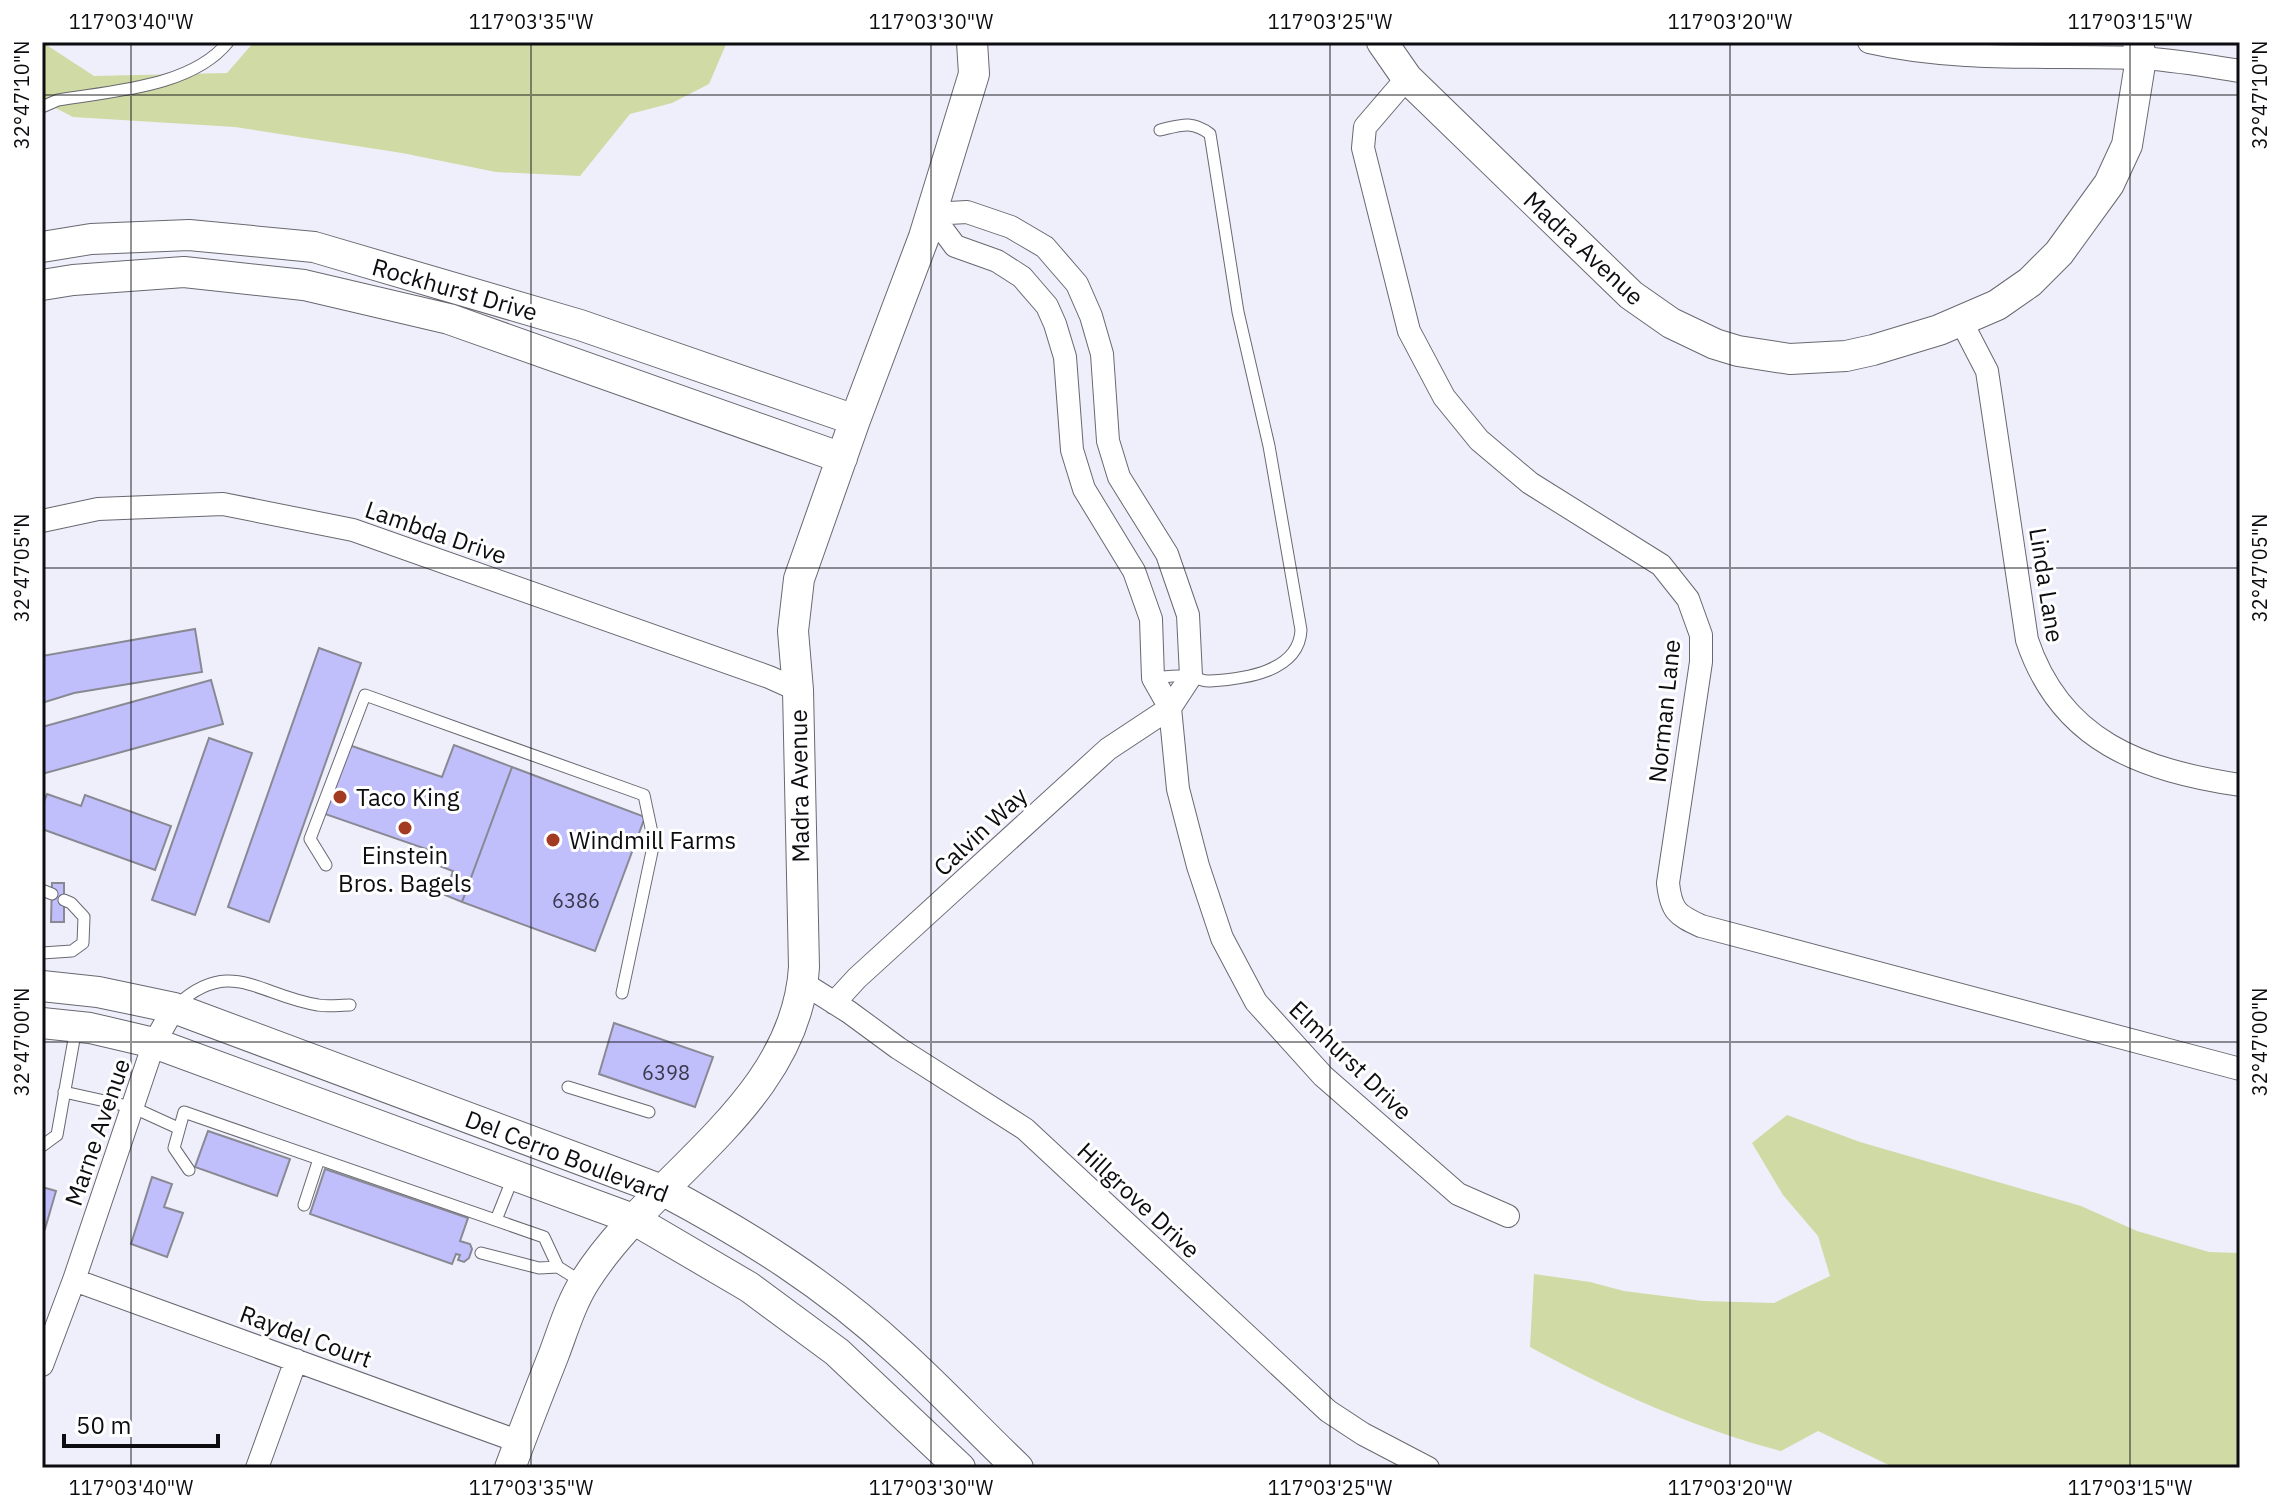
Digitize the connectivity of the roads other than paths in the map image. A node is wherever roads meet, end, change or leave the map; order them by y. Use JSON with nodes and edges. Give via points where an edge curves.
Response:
{"nodes":[{"id":1,"x":228,"y":42,"type":"edge"},
{"id":2,"x":972,"y":42,"type":"edge"},
{"id":3,"x":1382,"y":42,"type":"edge"},
{"id":4,"x":1869,"y":42,"type":"edge"},
{"id":5,"x":2140,"y":50,"type":"edge"},
{"id":6,"x":2240,"y":71,"type":"edge"},
{"id":7,"x":1407,"y":78,"type":"junction"},
{"id":8,"x":42,"y":107,"type":"edge"},
{"id":9,"x":1160,"y":130,"type":"dead end"},
{"id":10,"x":931,"y":214,"type":"junction"},
{"id":11,"x":42,"y":247,"type":"edge"},
{"id":12,"x":42,"y":285,"type":"edge"},
{"id":13,"x":1960,"y":319,"type":"junction"},
{"id":14,"x":855,"y":420,"type":"junction"},
{"id":15,"x":842,"y":458,"type":"junction"},
{"id":16,"x":42,"y":521,"type":"edge"},
{"id":17,"x":1191,"y":676,"type":"junction"},
{"id":18,"x":1153,"y":678,"type":"junction"},
{"id":19,"x":798,"y":690,"type":"junction"},
{"id":20,"x":1170,"y":708,"type":"junction"},
{"id":21,"x":2240,"y":785,"type":"edge"},
{"id":22,"x":326,"y":865,"type":"dead end"},
{"id":23,"x":64,"y":900,"type":"dead end"},
{"id":24,"x":42,"y":953,"type":"edge"},
{"id":25,"x":803,"y":983,"type":"junction"},
{"id":26,"x":42,"y":986,"type":"edge"},
{"id":27,"x":622,"y":993,"type":"dead end"},
{"id":28,"x":834,"y":1003,"type":"junction"},
{"id":29,"x":350,"y":1005,"type":"dead end"},
{"id":30,"x":174,"y":1008,"type":"junction"},
{"id":31,"x":42,"y":1023,"type":"edge"},
{"id":32,"x":76,"y":1026,"type":"junction"},
{"id":33,"x":154,"y":1043,"type":"junction"},
{"id":34,"x":2240,"y":1069,"type":"edge"},
{"id":35,"x":568,"y":1087,"type":"dead end"},
{"id":36,"x":64,"y":1092,"type":"junction"},
{"id":37,"x":132,"y":1107,"type":"junction"},
{"id":38,"x":649,"y":1112,"type":"dead end"},
{"id":39,"x":178,"y":1128,"type":"junction"},
{"id":40,"x":42,"y":1146,"type":"edge"},
{"id":41,"x":319,"y":1159,"type":"junction"},
{"id":42,"x":189,"y":1170,"type":"dead end"},
{"id":43,"x":514,"y":1174,"type":"junction"},
{"id":44,"x":662,"y":1190,"type":"junction"},
{"id":45,"x":304,"y":1205,"type":"dead end"},
{"id":46,"x":1508,"y":1216,"type":"dead end"},
{"id":47,"x":633,"y":1219,"type":"junction"},
{"id":48,"x":496,"y":1220,"type":"junction"},
{"id":49,"x":481,"y":1253,"type":"dead end"},
{"id":50,"x":558,"y":1267,"type":"junction"},
{"id":51,"x":74,"y":1280,"type":"junction"},
{"id":52,"x":584,"y":1283,"type":"junction"},
{"id":53,"x":296,"y":1360,"type":"junction"},
{"id":54,"x":42,"y":1365,"type":"edge"},
{"id":55,"x":515,"y":1455,"type":"edge"},
{"id":56,"x":257,"y":1468,"type":"edge"},
{"id":57,"x":960,"y":1468,"type":"edge"},
{"id":58,"x":1018,"y":1468,"type":"edge"},
{"id":59,"x":1428,"y":1468,"type":"edge"}],
"edges":[{"from":1,"to":8,"type":"lane","via":[[211,60],[186,74]]},
{"from":2,"to":10,"type":"street","name":"Madra Avenue","via":[[974,74]]},
{"from":3,"to":7,"type":"street","name":"Madra Avenue"},
{"from":4,"to":5,"type":"street","via":[[1908,51],[2020,57]]},
{"from":5,"to":6,"type":"street"},
{"from":5,"to":13,"type":"street","name":"Madra Avenue","via":[[2127,145],[2109,184],[2059,253],[2030,282],[1997,305]]},
{"from":7,"to":13,"type":"street","name":"Madra Avenue","via":[[1631,295],[1692,335],[1762,356],[1818,359],[1873,350]]},
{"from":7,"to":34,"type":"street","name":"Norman Lane","via":[[1365,127],[1363,148],[1409,331],[1444,397],[1479,440],[1530,483],[1661,565],[1688,599],[1701,635],[1668,883],[1679,916]]},
{"from":9,"to":17,"type":"lane","via":[[1198,125],[1210,134],[1238,312],[1269,446],[1301,630],[1288,660],[1276,667],[1206,682]]},
{"from":10,"to":14,"type":"street","name":"Madra Avenue"},
{"from":10,"to":17,"type":"street","via":[[967,212],[1011,227],[1045,247],[1077,284],[1102,354],[1108,441],[1119,477],[1167,554],[1188,615]]},
{"from":10,"to":18,"type":"street","name":"Elmhurst Drive","via":[[955,246],[997,261],[1022,277],[1047,306],[1065,357],[1072,450],[1084,489],[1134,571],[1151,619]]},
{"from":11,"to":14,"type":"street","name":"Rockhurst Drive","via":[[189,235],[314,247],[580,325]]},
{"from":12,"to":15,"type":"street","name":"Rockhurst Drive","via":[[184,272],[304,285],[449,319]]},
{"from":13,"to":21,"type":"street","name":"Linda Lane","via":[[1987,371],[2027,640],[2043,680],[2071,717],[2107,745],[2168,772]]},
{"from":14,"to":15,"type":"street","name":"Madra Avenue"},
{"from":15,"to":19,"type":"street","name":"Madra Avenue","via":[[799,579],[793,631]]},
{"from":16,"to":19,"type":"street","name":"Lambda Drive","via":[[98,509],[223,504],[353,530]]},
{"from":17,"to":18,"type":"lane"},
{"from":17,"to":20,"type":"street"},
{"from":18,"to":20,"type":"street","name":"Elmhurst Drive"},
{"from":19,"to":25,"type":"street","name":"Madra Avenue"},
{"from":20,"to":28,"type":"street","name":"Calvin Way","via":[[1108,749]]},
{"from":20,"to":46,"type":"street","name":"Elmhurst Drive","via":[[1178,789],[1198,866],[1222,938],[1256,1002],[1323,1076],[1458,1194]]},
{"from":22,"to":27,"type":"lane","via":[[310,839],[365,695],[644,795],[654,842]]},
{"from":23,"to":24,"type":"lane","via":[[84,917],[83,943],[72,951]]},
{"from":25,"to":28,"type":"street","name":"Hillgrove Drive"},
{"from":25,"to":44,"type":"street","name":"Madra Avenue","via":[[776,1059],[734,1117]]},
{"from":26,"to":30,"type":"street","name":"Del Cerro Boulevard"},
{"from":28,"to":59,"type":"street","name":"Hillgrove Drive","via":[[1025,1129],[1328,1411]]},
{"from":29,"to":30,"type":"lane","via":[[319,1005],[230,979],[192,990]]},
{"from":30,"to":33,"type":"street","name":"Marne Avenue"},
{"from":30,"to":44,"type":"street","name":"Del Cerro Boulevard"},
{"from":31,"to":32,"type":"street","name":"Del Cerro Boulevard"},
{"from":32,"to":33,"type":"street","name":"Del Cerro Boulevard"},
{"from":32,"to":36,"type":"lane"},
{"from":33,"to":37,"type":"street","name":"Marne Avenue"},
{"from":33,"to":43,"type":"street","name":"Del Cerro Boulevard"},
{"from":35,"to":38,"type":"lane"},
{"from":36,"to":37,"type":"lane"},
{"from":36,"to":40,"type":"lane","via":[[57,1135]]},
{"from":37,"to":39,"type":"lane"},
{"from":37,"to":51,"type":"street","name":"Marne Avenue"},
{"from":39,"to":41,"type":"lane","via":[[184,1112]]},
{"from":39,"to":42,"type":"lane","via":[[174,1148]]},
{"from":41,"to":45,"type":"lane"},
{"from":41,"to":48,"type":"lane"},
{"from":43,"to":47,"type":"street","name":"Del Cerro Boulevard"},
{"from":43,"to":48,"type":"lane"},
{"from":44,"to":47,"type":"street","name":"Madra Avenue"},
{"from":44,"to":58,"type":"street","name":"Del Cerro Boulevard","via":[[720,1220],[820,1286],[900,1352]]},
{"from":47,"to":52,"type":"street","name":"Madra Avenue"},
{"from":47,"to":57,"type":"street","name":"Del Cerro Boulevard","via":[[749,1287],[837,1352]]},
{"from":48,"to":50,"type":"lane","via":[[544,1237]]},
{"from":49,"to":50,"type":"lane","via":[[539,1268]]},
{"from":50,"to":52,"type":"lane"},
{"from":51,"to":53,"type":"street","name":"Raydel Court"},
{"from":51,"to":54,"type":"street","name":"Marne Avenue"},
{"from":52,"to":55,"type":"street","name":"Madra Avenue"},
{"from":53,"to":55,"type":"street","name":"Raydel Court"},
{"from":53,"to":56,"type":"street"}]}
